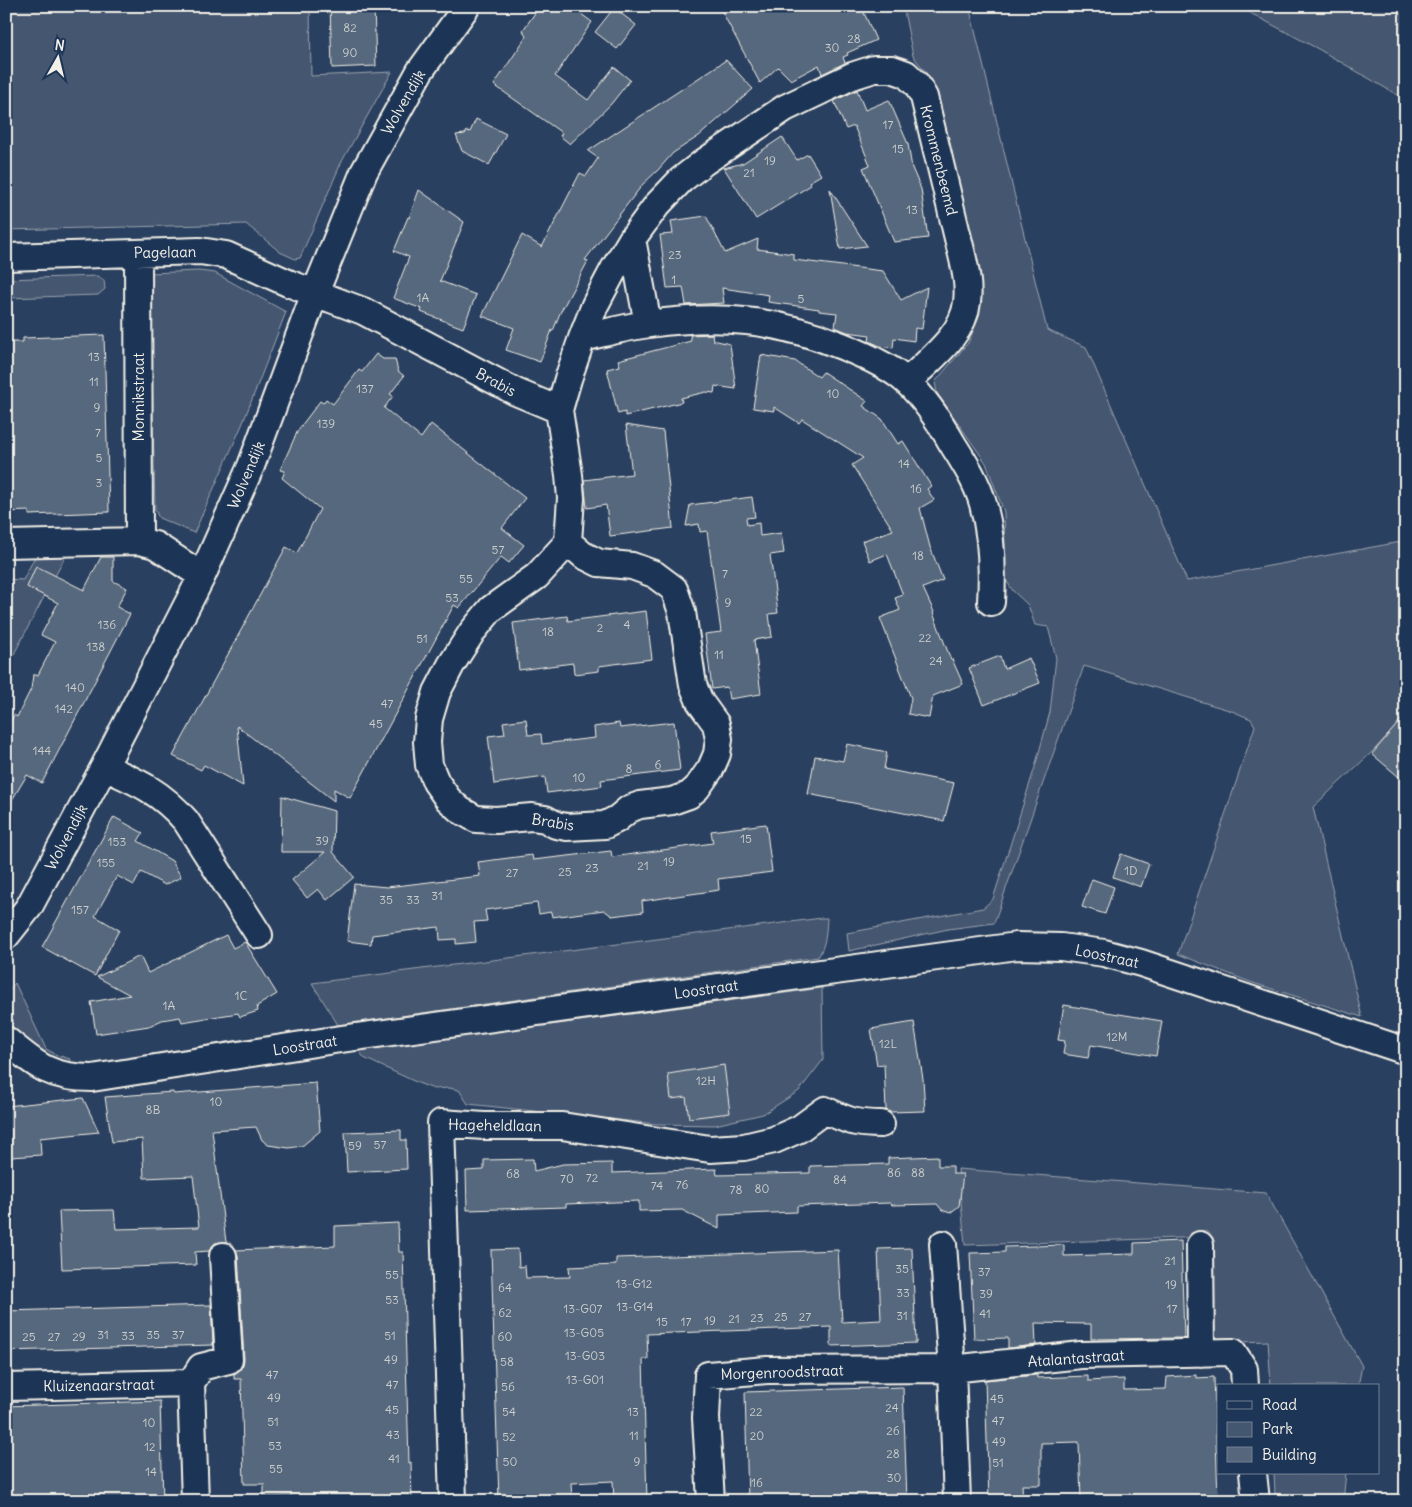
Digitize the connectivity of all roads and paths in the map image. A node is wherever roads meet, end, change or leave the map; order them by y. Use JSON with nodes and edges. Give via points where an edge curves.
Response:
{"nodes":[{"id":1,"x":467,"y":6,"type":"edge"},
{"id":2,"x":632,"y":239,"type":"junction"},
{"id":3,"x":138,"y":253,"type":"junction"},
{"id":4,"x":6,"y":257,"type":"edge"},
{"id":5,"x":315,"y":293,"type":"junction"},
{"id":6,"x":648,"y":324,"type":"junction"},
{"id":7,"x":582,"y":338,"type":"junction"},
{"id":8,"x":907,"y":382,"type":"junction"},
{"id":9,"x":559,"y":410,"type":"junction"},
{"id":10,"x":139,"y":541,"type":"junction"},
{"id":11,"x":568,"y":542,"type":"junction"},
{"id":12,"x":6,"y":544,"type":"edge"},
{"id":13,"x":202,"y":576,"type":"junction"},
{"id":14,"x":992,"y":602,"type":"dead end"},
{"id":15,"x":104,"y":768,"type":"junction"},
{"id":16,"x":258,"y":935,"type":"dead end"},
{"id":17,"x":6,"y":936,"type":"edge"},
{"id":18,"x":6,"y":1040,"type":"edge"},
{"id":19,"x":1406,"y":1051,"type":"edge"},
{"id":20,"x":881,"y":1124,"type":"dead end"},
{"id":21,"x":943,"y":1244,"type":"dead end"},
{"id":22,"x":1200,"y":1245,"type":"dead end"},
{"id":23,"x":223,"y":1256,"type":"dead end"},
{"id":24,"x":1201,"y":1353,"type":"junction"},
{"id":25,"x":952,"y":1369,"type":"junction"},
{"id":26,"x":191,"y":1384,"type":"junction"},
{"id":27,"x":1245,"y":1384,"type":"edge"},
{"id":28,"x":6,"y":1387,"type":"edge"},
{"id":29,"x":1253,"y":1474,"type":"edge"},
{"id":30,"x":195,"y":1501,"type":"edge"},
{"id":31,"x":453,"y":1501,"type":"edge"},
{"id":32,"x":711,"y":1501,"type":"edge"},
{"id":33,"x":957,"y":1501,"type":"edge"},
{"id":34,"x":1256,"y":1501,"type":"edge"}],
"edges":[{"from":1,"to":5,"type":"street","name":"Wolvendijk","via":[[420,71],[364,172]]},
{"from":2,"to":6,"type":"street"},
{"from":2,"to":7,"type":"street","name":"Krommenbeemd","via":[[595,305]]},
{"from":2,"to":8,"type":"street","name":"Krommenbeemd","via":[[657,204],[682,180],[785,108],[874,69],[892,69],[906,74],[924,97],[963,259],[968,302],[955,332]]},
{"from":3,"to":4,"type":"street","name":"Pagelaan"},
{"from":3,"to":5,"type":"street","name":"Pagelaan","via":[[200,250],[226,256]]},
{"from":3,"to":10,"type":"street","name":"Monnikstraat"},
{"from":5,"to":9,"type":"street","name":"Brabis","via":[[363,311],[516,392]]},
{"from":5,"to":13,"type":"street","name":"Wolvendijk","via":[[251,466]]},
{"from":6,"to":7,"type":"street"},
{"from":6,"to":8,"type":"street","via":[[744,320],[778,325],[854,350]]},
{"from":7,"to":9,"type":"street","name":"Krommenbeemd"},
{"from":8,"to":14,"type":"street","via":[[945,432],[969,471],[983,503],[993,572]]},
{"from":9,"to":11,"type":"street","via":[[570,483]]},
{"from":10,"to":12,"type":"street"},
{"from":10,"to":13,"type":"street","via":[[155,545]]},
{"from":11,"to":11,"type":"street","name":"Brabis","via":[[599,563],[632,566],[654,574],[674,589],[682,612],[693,685],[700,702],[716,724],[717,754],[711,768],[689,795],[672,801],[640,804],[606,825],[567,827],[532,817],[476,818],[448,799],[429,765],[429,719],[437,692],[472,632],[491,609],[537,576]]},
{"from":13,"to":15,"type":"street","name":"Wolvendijk"},
{"from":15,"to":16,"type":"street","via":[[135,781],[175,809],[186,821]]},
{"from":15,"to":17,"type":"street","name":"Wolvendijk","via":[[28,907]]},
{"from":18,"to":19,"type":"street","name":"Loostraat","via":[[41,1068],[73,1078],[92,1078],[334,1040],[1017,946],[1104,953]]},
{"from":20,"to":31,"type":"street","name":"Hageheldlaan","via":[[861,1124],[825,1110],[799,1129],[774,1140],[744,1147],[710,1149],[562,1126],[441,1123]]},
{"from":21,"to":25,"type":"street"},
{"from":22,"to":24,"type":"street"},
{"from":23,"to":26,"type":"street","via":[[229,1360],[201,1367]]},
{"from":24,"to":25,"type":"street","name":"Atalantastraat","via":[[1081,1355]]},
{"from":24,"to":27,"type":"street","name":"Atalantastraat","via":[[1233,1352],[1244,1369]]},
{"from":25,"to":32,"type":"street","name":"Morgenroodstraat","via":[[767,1370],[708,1374],[706,1418]]},
{"from":25,"to":33,"type":"street"},
{"from":26,"to":28,"type":"street","name":"Kluizenaarstraat"},
{"from":26,"to":30,"type":"street"},
{"from":29,"to":34,"type":"street"}]}
